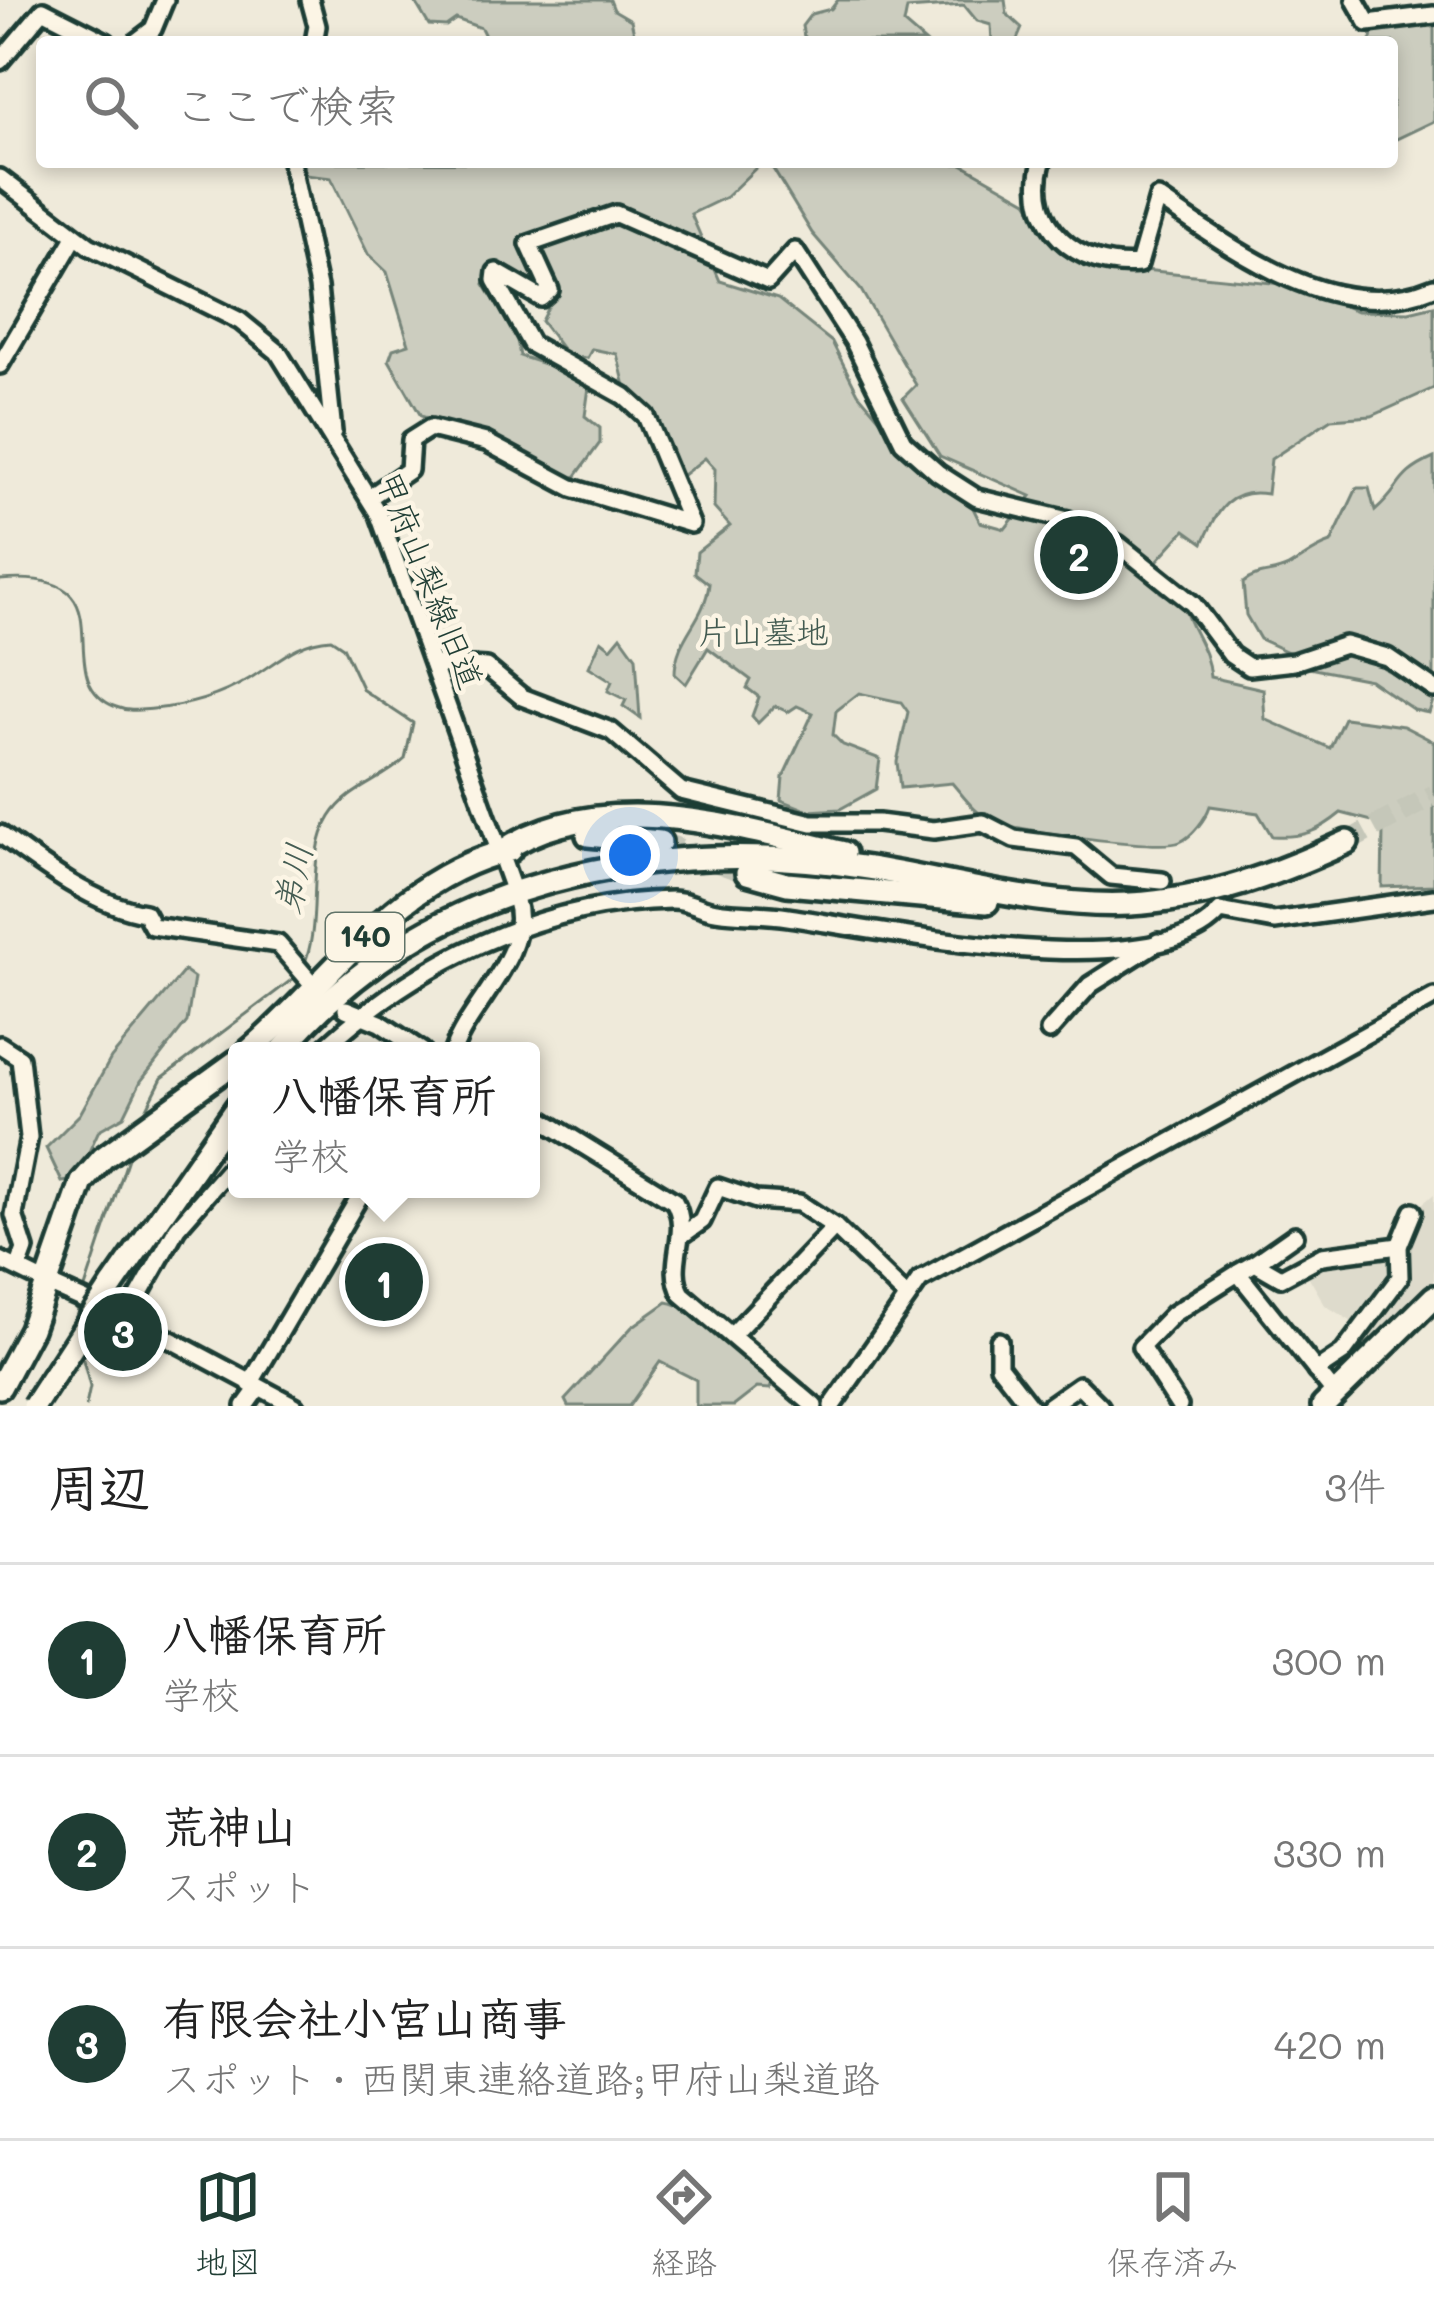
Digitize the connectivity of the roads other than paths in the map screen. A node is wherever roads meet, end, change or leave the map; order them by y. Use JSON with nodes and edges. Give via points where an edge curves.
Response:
{"nodes":[{"id":1,"x":165,"y":0,"type":"edge"},
{"id":2,"x":310,"y":0,"type":"edge"},
{"id":3,"x":1355,"y":0,"type":"edge"},
{"id":4,"x":1434,"y":15,"type":"edge"},
{"id":5,"x":1368,"y":23,"type":"junction"},
{"id":6,"x":94,"y":36,"type":"edge"},
{"id":7,"x":144,"y":36,"type":"edge"},
{"id":8,"x":315,"y":36,"type":"edge"},
{"id":9,"x":1366,"y":36,"type":"edge"},
{"id":10,"x":0,"y":61,"type":"edge"},
{"id":11,"x":292,"y":168,"type":"edge"},
{"id":12,"x":1041,"y":168,"type":"edge"},
{"id":13,"x":0,"y":178,"type":"edge"},
{"id":14,"x":75,"y":237,"type":"junction"},
{"id":15,"x":1434,"y":287,"type":"edge"},
{"id":16,"x":0,"y":365,"type":"edge"},
{"id":17,"x":333,"y":436,"type":"junction"},
{"id":18,"x":370,"y":496,"type":"junction"},
{"id":19,"x":435,"y":664,"type":"junction"},
{"id":20,"x":1434,"y":688,"type":"edge"},
{"id":21,"x":0,"y":834,"type":"edge"},
{"id":22,"x":660,"y":842,"type":"tunnel mouth"},
{"id":23,"x":1347,"y":842,"type":"tunnel mouth"},
{"id":24,"x":501,"y":852,"type":"junction"},
{"id":25,"x":747,"y":873,"type":"tunnel mouth"},
{"id":26,"x":1162,"y":881,"type":"dead end"},
{"id":27,"x":1434,"y":898,"type":"edge"},
{"id":28,"x":1075,"y":902,"type":"junction"},
{"id":29,"x":1125,"y":904,"type":"junction"},
{"id":30,"x":520,"y":928,"type":"junction"},
{"id":31,"x":1158,"y":942,"type":"junction"},
{"id":32,"x":308,"y":979,"type":"dead end"},
{"id":33,"x":1434,"y":997,"type":"edge"},
{"id":34,"x":353,"y":1014,"type":"junction"},
{"id":35,"x":1049,"y":1031,"type":"dead end"},
{"id":36,"x":258,"y":1042,"type":"edge"},
{"id":37,"x":290,"y":1042,"type":"edge"},
{"id":38,"x":329,"y":1042,"type":"edge"},
{"id":39,"x":408,"y":1042,"type":"edge"},
{"id":40,"x":458,"y":1042,"type":"edge"},
{"id":41,"x":0,"y":1045,"type":"edge"},
{"id":42,"x":228,"y":1068,"type":"edge"},
{"id":43,"x":540,"y":1119,"type":"edge"},
{"id":44,"x":228,"y":1120,"type":"edge"},
{"id":45,"x":228,"y":1170,"type":"edge"},
{"id":46,"x":359,"y":1198,"type":"edge"},
{"id":47,"x":1413,"y":1212,"type":"dead end"},
{"id":48,"x":835,"y":1227,"type":"junction"},
{"id":49,"x":1295,"y":1235,"type":"dead end"},
{"id":50,"x":681,"y":1236,"type":"junction"},
{"id":51,"x":1399,"y":1246,"type":"junction"},
{"id":52,"x":1255,"y":1263,"type":"junction"},
{"id":53,"x":6,"y":1267,"type":"edge"},
{"id":54,"x":1238,"y":1273,"type":"junction"},
{"id":55,"x":37,"y":1278,"type":"dead end"},
{"id":56,"x":63,"y":1291,"type":"dead end"},
{"id":57,"x":906,"y":1296,"type":"junction"},
{"id":58,"x":1434,"y":1298,"type":"edge"},
{"id":59,"x":127,"y":1318,"type":"junction"},
{"id":60,"x":733,"y":1334,"type":"junction"},
{"id":61,"x":999,"y":1341,"type":"dead end"},
{"id":62,"x":1316,"y":1371,"type":"junction"},
{"id":63,"x":254,"y":1386,"type":"junction"},
{"id":64,"x":0,"y":1387,"type":"edge"},
{"id":65,"x":1329,"y":1400,"type":"edge"},
{"id":66,"x":34,"y":1406,"type":"edge"},
{"id":67,"x":244,"y":1406,"type":"edge"},
{"id":68,"x":295,"y":1406,"type":"edge"},
{"id":69,"x":814,"y":1406,"type":"edge"},
{"id":70,"x":832,"y":1406,"type":"edge"},
{"id":71,"x":1030,"y":1406,"type":"edge"},
{"id":72,"x":1049,"y":1406,"type":"edge"},
{"id":73,"x":1100,"y":1406,"type":"edge"},
{"id":74,"x":1179,"y":1406,"type":"edge"}],
"edges":[{"from":1,"to":7,"type":"street"},
{"from":2,"to":8,"type":"street"},
{"from":3,"to":5,"type":"street"},
{"from":4,"to":5,"type":"street"},
{"from":5,"to":9,"type":"street"},
{"from":6,"to":10,"type":"street","via":[[43,10]]},
{"from":11,"to":17,"type":"street","via":[[321,306]]},
{"from":12,"to":15,"type":"street","via":[[1045,225],[1061,244],[1096,257],[1139,264],[1158,198],[1261,266],[1295,278],[1384,302]]},
{"from":13,"to":14,"type":"street","name":"甲府山梨線旧道"},
{"from":14,"to":16,"type":"street"},
{"from":14,"to":17,"type":"street","name":"甲府山梨線旧道","via":[[248,326],[278,352]]},
{"from":17,"to":18,"type":"street","name":"甲府山梨線旧道"},
{"from":18,"to":19,"type":"street","name":"甲府山梨線旧道"},
{"from":18,"to":20,"type":"street","via":[[409,470],[411,440],[430,428],[486,442],[572,488],[692,524],[646,416],[531,344],[495,280],[496,272],[541,298],[550,290],[530,244],[616,214],[768,281],[795,250],[916,455],[976,498],[1068,520],[1118,544],[1192,604],[1239,661],[1260,669],[1345,645],[1387,657]]},
{"from":19,"to":24,"type":"street","name":"甲府山梨線旧道"},
{"from":19,"to":26,"type":"street","via":[[485,667],[522,697],[611,731],[681,791],[701,797],[812,823],[934,830],[982,823],[1014,839],[1076,848],[1111,876]]},
{"from":21,"to":32,"type":"street","via":[[39,864],[145,913],[152,926],[278,944]]},
{"from":22,"to":24,"type":"highway","via":[[604,834]]},
{"from":23,"to":29,"type":"highway","number":"140","via":[[1242,885]]},
{"from":24,"to":28,"type":"highway","via":[[547,829],[668,818]]},
{"from":24,"to":30,"type":"street","name":"甲府山梨線旧道"},
{"from":24,"to":36,"type":"highway","number":"140","via":[[406,898]]},
{"from":25,"to":29,"type":"highway","via":[[787,884],[1031,907]]},
{"from":27,"to":31,"type":"street","via":[[1274,921],[1220,911],[1198,934]]},
{"from":28,"to":29,"type":"highway","number":"140"},
{"from":28,"to":37,"type":"highway","number":"140","via":[[779,857],[690,855],[604,866],[520,889],[429,929],[349,984]]},
{"from":30,"to":31,"type":"street","via":[[562,914],[678,900],[712,911],[996,946],[1088,950]]},
{"from":30,"to":34,"type":"street"},
{"from":30,"to":40,"type":"street"},
{"from":31,"to":35,"type":"street","via":[[1090,985]]},
{"from":33,"to":57,"type":"street","via":[[920,1280]]},
{"from":34,"to":38,"type":"street"},
{"from":34,"to":39,"type":"street"},
{"from":41,"to":53,"type":"street","via":[[20,1058],[29,1137],[14,1215],[25,1249]]},
{"from":42,"to":64,"type":"highway","via":[[104,1158],[75,1196],[31,1330]]},
{"from":43,"to":50,"type":"street","via":[[674,1201]]},
{"from":44,"to":66,"type":"highway","bridge":true},
{"from":45,"to":59,"type":"street","via":[[177,1228]]},
{"from":46,"to":63,"type":"street"},
{"from":47,"to":51,"type":"street"},
{"from":48,"to":50,"type":"street","via":[[799,1203],[718,1187],[701,1221]]},
{"from":48,"to":57,"type":"street"},
{"from":48,"to":60,"type":"street"},
{"from":49,"to":52,"type":"street"},
{"from":50,"to":60,"type":"street","via":[[676,1284]]},
{"from":51,"to":52,"type":"street","via":[[1322,1256],[1281,1278]]},
{"from":51,"to":62,"type":"street","via":[[1400,1277],[1389,1294],[1343,1353]]},
{"from":52,"to":54,"type":"street"},
{"from":53,"to":55,"type":"street"},
{"from":54,"to":62,"type":"street"},
{"from":54,"to":74,"type":"street","via":[[1173,1314],[1141,1347]]},
{"from":56,"to":59,"type":"street"},
{"from":57,"to":70,"type":"street"},
{"from":58,"to":65,"type":"highway"},
{"from":59,"to":63,"type":"street"},
{"from":60,"to":69,"type":"street"},
{"from":61,"to":71,"type":"street","via":[[999,1366]]},
{"from":62,"to":65,"type":"street"},
{"from":63,"to":67,"type":"street"},
{"from":63,"to":68,"type":"street"},
{"from":72,"to":73,"type":"street","via":[[1079,1384]]}]}
